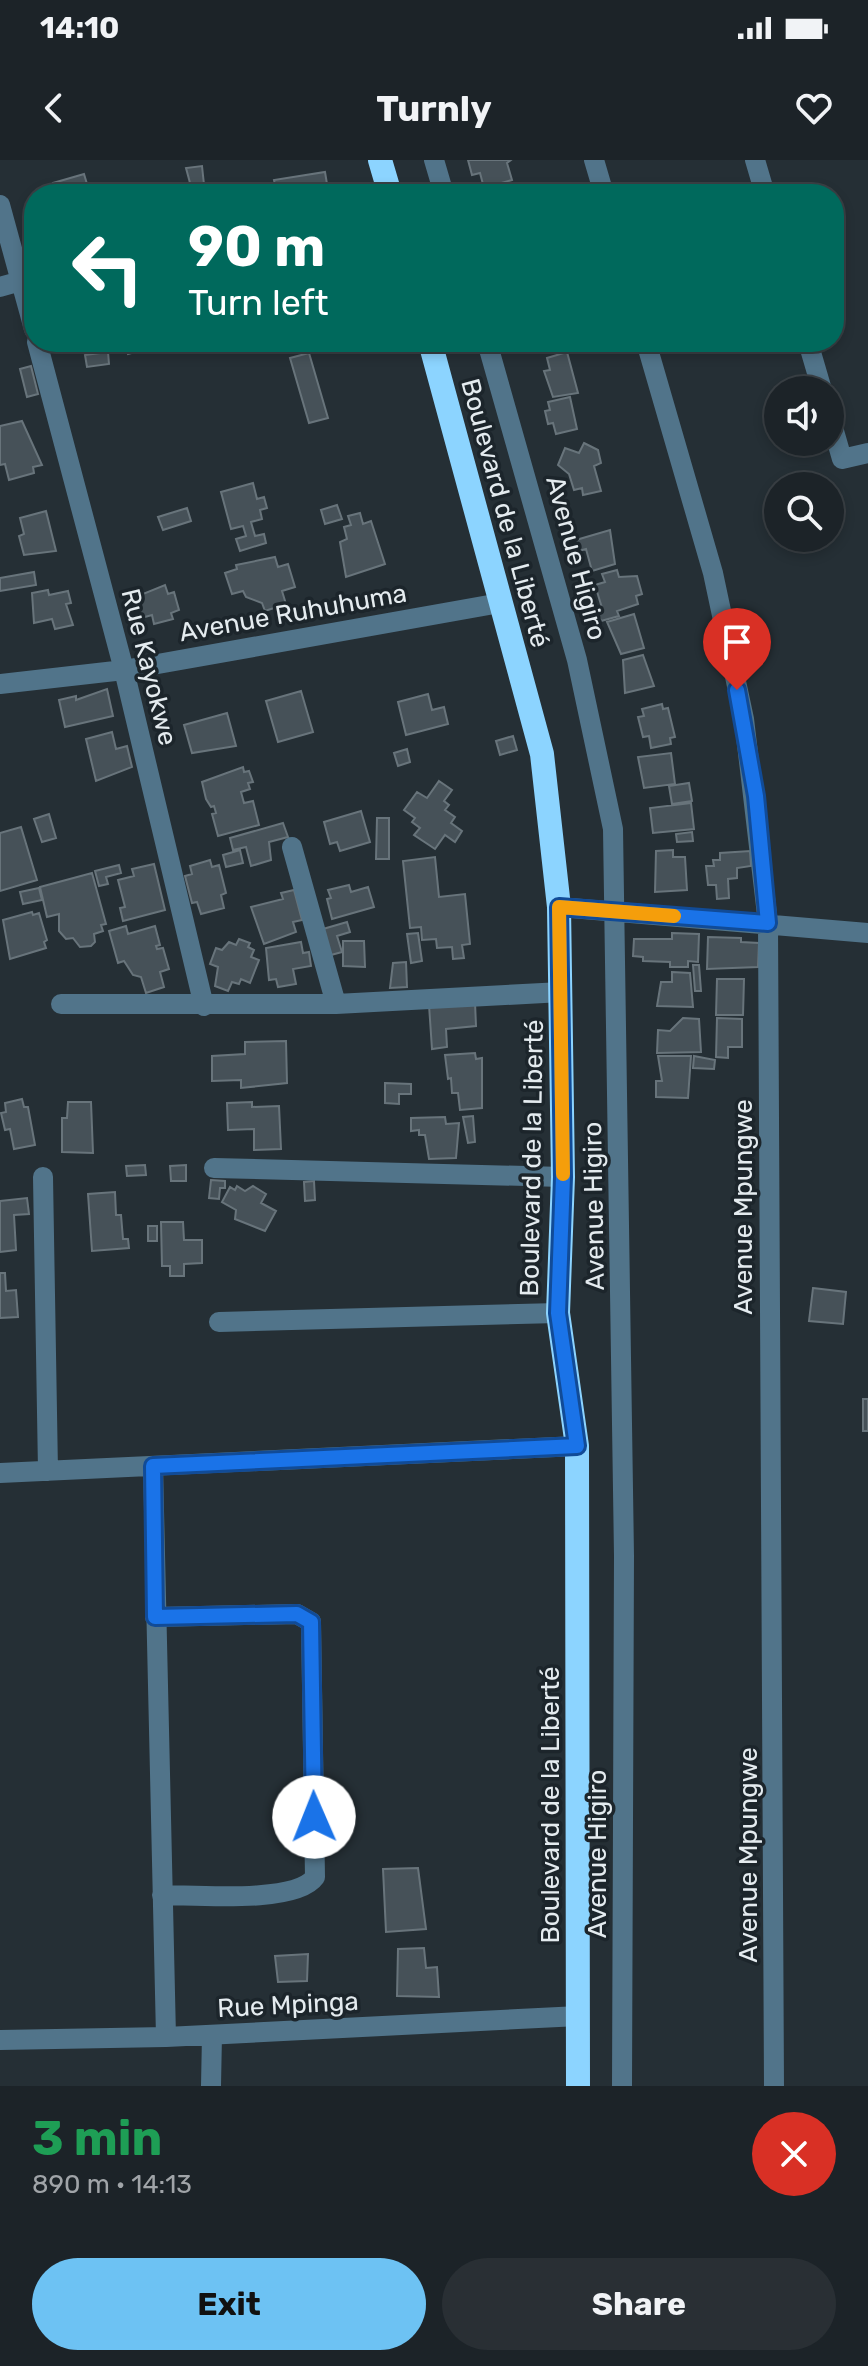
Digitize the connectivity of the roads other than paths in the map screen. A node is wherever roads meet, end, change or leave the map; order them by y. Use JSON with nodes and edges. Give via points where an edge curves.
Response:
{"nodes":[{"id":1,"x":380,"y":160,"type":"edge"},
{"id":2,"x":434,"y":160,"type":"edge"},
{"id":3,"x":594,"y":160,"type":"edge"},
{"id":4,"x":755,"y":160,"type":"edge"},
{"id":5,"x":387,"y":184,"type":"edge"},
{"id":6,"x":441,"y":184,"type":"edge"},
{"id":7,"x":601,"y":184,"type":"edge"},
{"id":8,"x":762,"y":184,"type":"edge"},
{"id":9,"x":0,"y":205,"type":"edge"},
{"id":10,"x":21,"y":281,"type":"junction"},
{"id":11,"x":0,"y":287,"type":"edge"},
{"id":12,"x":24,"y":292,"type":"edge"},
{"id":13,"x":40,"y":352,"type":"edge"},
{"id":14,"x":433,"y":352,"type":"edge"},
{"id":15,"x":490,"y":352,"type":"edge"},
{"id":16,"x":649,"y":352,"type":"edge"},
{"id":17,"x":811,"y":352,"type":"edge"},
{"id":18,"x":818,"y":376,"type":"edge"},
{"id":19,"x":868,"y":453,"type":"edge"},
{"id":20,"x":841,"y":456,"type":"edge"},
{"id":21,"x":500,"y":603,"type":"junction"},
{"id":22,"x":124,"y":670,"type":"junction"},
{"id":23,"x":0,"y":684,"type":"edge"},
{"id":24,"x":292,"y":847,"type":"dead end"},
{"id":25,"x":559,"y":907,"type":"junction"},
{"id":26,"x":617,"y":911,"type":"junction"},
{"id":27,"x":768,"y":923,"type":"junction"},
{"id":28,"x":868,"y":933,"type":"edge"},
{"id":29,"x":562,"y":992,"type":"junction"},
{"id":30,"x":61,"y":1004,"type":"dead end"},
{"id":31,"x":336,"y":1004,"type":"junction"},
{"id":32,"x":204,"y":1006,"type":"junction"},
{"id":33,"x":214,"y":1168,"type":"dead end"},
{"id":34,"x":43,"y":1177,"type":"dead end"},
{"id":35,"x":563,"y":1177,"type":"junction"},
{"id":36,"x":558,"y":1313,"type":"junction"},
{"id":37,"x":219,"y":1322,"type":"dead end"},
{"id":38,"x":577,"y":1446,"type":"junction"},
{"id":39,"x":153,"y":1466,"type":"junction"},
{"id":40,"x":48,"y":1471,"type":"junction"},
{"id":41,"x":0,"y":1473,"type":"edge"},
{"id":42,"x":155,"y":1617,"type":"junction"},
{"id":43,"x":162,"y":1895,"type":"junction"},
{"id":44,"x":579,"y":2016,"type":"junction"},
{"id":45,"x":212,"y":2035,"type":"junction"},
{"id":46,"x":166,"y":2037,"type":"junction"},
{"id":47,"x":0,"y":2040,"type":"edge"},
{"id":48,"x":211,"y":2086,"type":"edge"},
{"id":49,"x":578,"y":2086,"type":"edge"},
{"id":50,"x":622,"y":2086,"type":"edge"},
{"id":51,"x":774,"y":2086,"type":"edge"}],
"edges":[{"from":1,"to":5,"type":"highway"},
{"from":2,"to":6,"type":"street"},
{"from":3,"to":7,"type":"street"},
{"from":4,"to":8,"type":"street"},
{"from":9,"to":10,"type":"street"},
{"from":10,"to":11,"type":"street"},
{"from":10,"to":12,"type":"street"},
{"from":13,"to":22,"type":"street","name":"Rue Kayokwe"},
{"from":14,"to":21,"type":"highway","name":"Boulevard de la Liberté"},
{"from":15,"to":26,"type":"street","name":"Avenue Higiro","via":[[577,660],[613,829]]},
{"from":16,"to":27,"type":"street","name":"Avenue Mpungwe","via":[[713,573],[744,719]]},
{"from":17,"to":18,"type":"street"},
{"from":19,"to":20,"type":"street"},
{"from":21,"to":22,"type":"street","name":"Avenue Ruhuhuma"},
{"from":21,"to":25,"type":"highway","name":"Boulevard de la Liberté","via":[[542,754]]},
{"from":22,"to":23,"type":"street","name":"Avenue Ruhuhuma"},
{"from":22,"to":32,"type":"street","name":"Rue Kayokwe"},
{"from":24,"to":31,"type":"street"},
{"from":25,"to":26,"type":"street"},
{"from":25,"to":29,"type":"highway","name":"Boulevard de la Liberté"},
{"from":26,"to":27,"type":"street"},
{"from":26,"to":50,"type":"street","name":"Avenue Higiro","via":[[624,1540]]},
{"from":27,"to":28,"type":"street"},
{"from":27,"to":51,"type":"street","name":"Avenue Mpungwe"},
{"from":29,"to":31,"type":"street"},
{"from":29,"to":35,"type":"highway","name":"Boulevard de la Liberté"},
{"from":30,"to":32,"type":"street"},
{"from":31,"to":32,"type":"street"},
{"from":33,"to":35,"type":"street"},
{"from":34,"to":40,"type":"street"},
{"from":35,"to":36,"type":"highway","name":"Boulevard de la Liberté"},
{"from":36,"to":37,"type":"street"},
{"from":36,"to":38,"type":"highway","name":"Boulevard de la Liberté"},
{"from":38,"to":39,"type":"street"},
{"from":38,"to":44,"type":"highway","name":"Boulevard de la Liberté"},
{"from":39,"to":40,"type":"street"},
{"from":39,"to":42,"type":"street"},
{"from":40,"to":41,"type":"street"},
{"from":42,"to":43,"type":"street"},
{"from":42,"to":43,"type":"street","via":[[297,1614],[311,1622],[315,1877],[302,1888],[281,1893]]},
{"from":43,"to":46,"type":"street"},
{"from":44,"to":45,"type":"street","name":"Rue Mpinga"},
{"from":44,"to":49,"type":"highway","name":"Boulevard de la Liberté"},
{"from":45,"to":46,"type":"street","name":"Rue Mpinga"},
{"from":45,"to":48,"type":"street"},
{"from":46,"to":47,"type":"street","name":"Rue Mpinga"}]}
